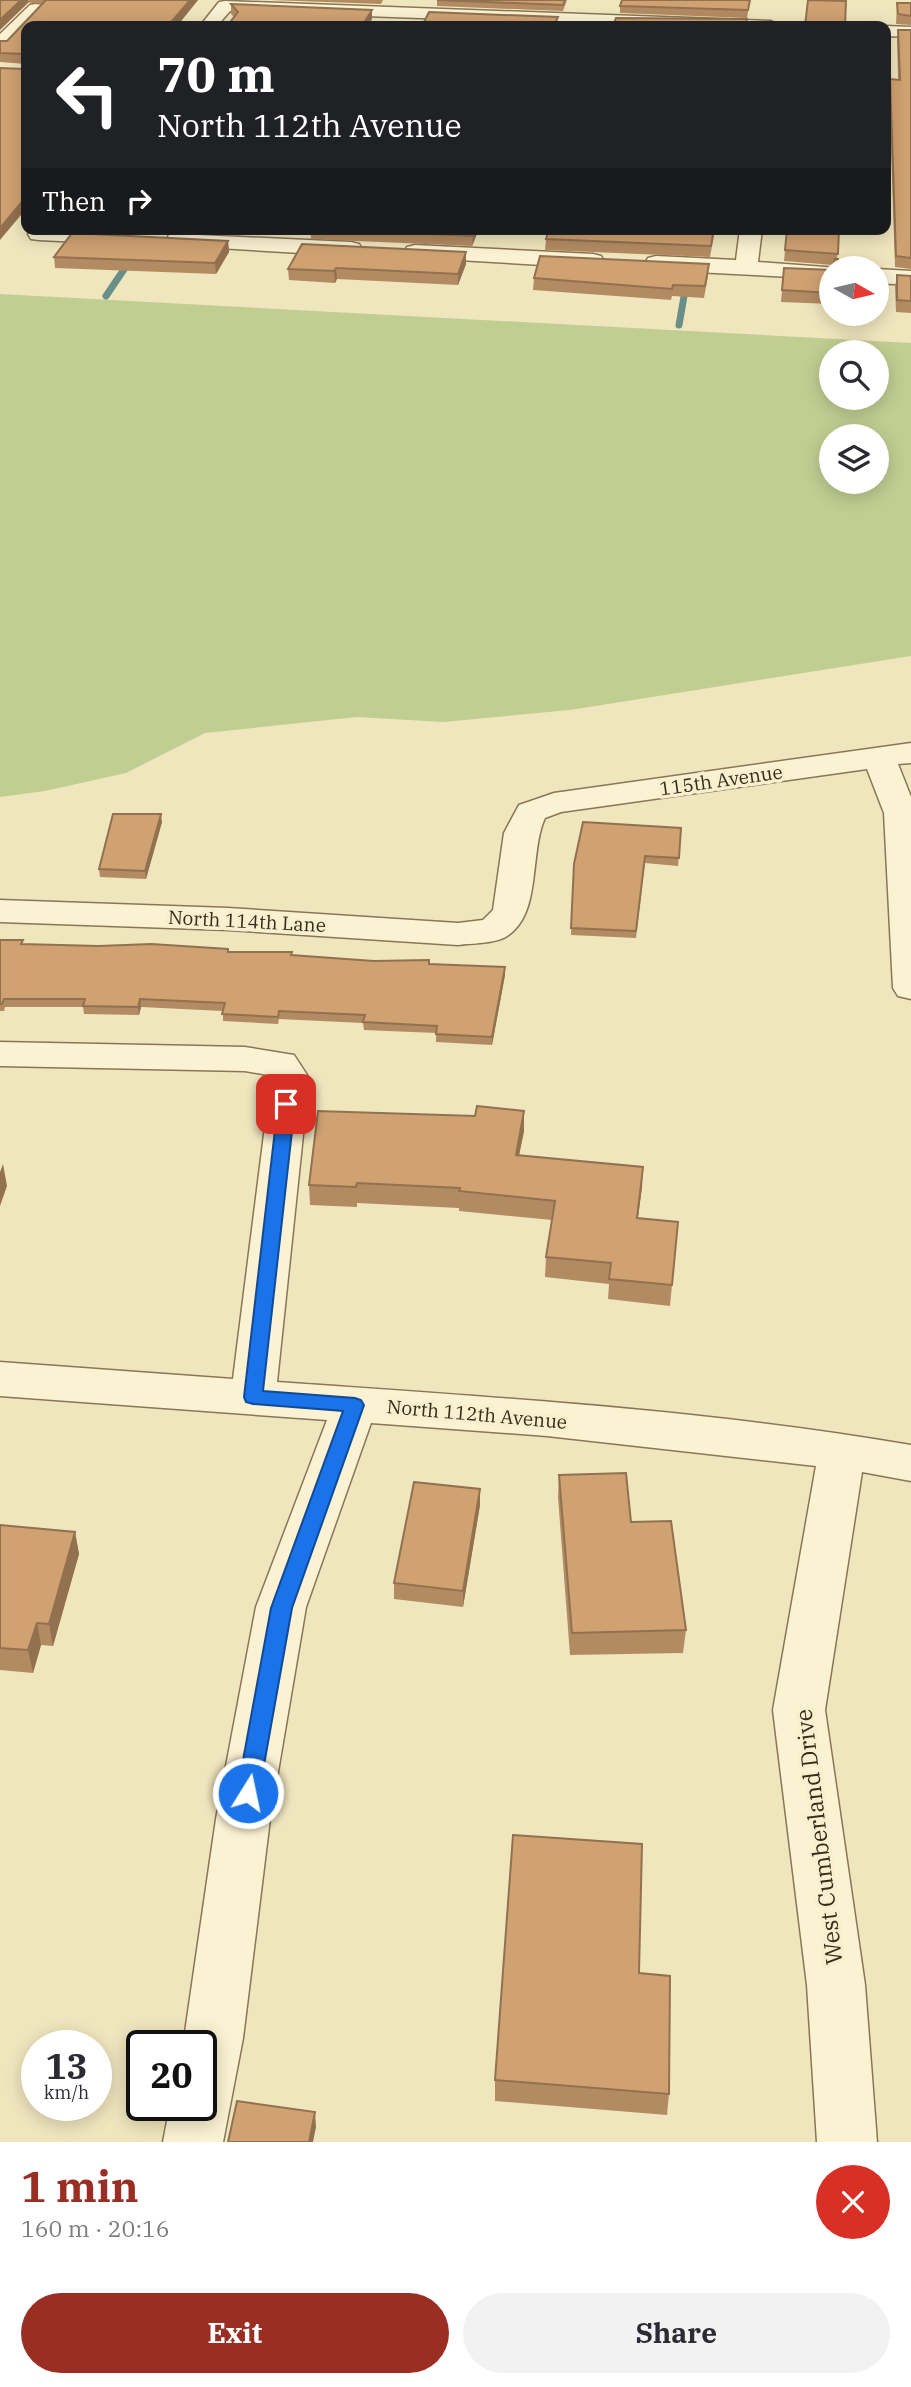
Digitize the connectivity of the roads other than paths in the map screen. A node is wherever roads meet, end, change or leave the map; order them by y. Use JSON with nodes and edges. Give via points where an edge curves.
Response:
{"nodes":[{"id":1,"x":311,"y":4,"type":"edge"},
{"id":2,"x":12,"y":8,"type":"edge"},
{"id":3,"x":400,"y":19,"type":"edge"},
{"id":4,"x":24,"y":21,"type":"edge"},
{"id":5,"x":212,"y":21,"type":"edge"},
{"id":6,"x":494,"y":21,"type":"edge"},
{"id":7,"x":21,"y":24,"type":"edge"},
{"id":8,"x":891,"y":31,"type":"edge"},
{"id":9,"x":911,"y":32,"type":"edge"},
{"id":10,"x":0,"y":44,"type":"edge"},
{"id":11,"x":88,"y":235,"type":"edge"},
{"id":12,"x":750,"y":235,"type":"edge"},
{"id":13,"x":274,"y":237,"type":"edge"},
{"id":14,"x":373,"y":250,"type":"edge"},
{"id":15,"x":398,"y":251,"type":"edge"},
{"id":16,"x":608,"y":261,"type":"edge"},
{"id":17,"x":635,"y":262,"type":"edge"},
{"id":18,"x":746,"y":267,"type":"junction"},
{"id":19,"x":819,"y":271,"type":"edge"},
{"id":20,"x":889,"y":277,"type":"edge"},
{"id":21,"x":911,"y":278,"type":"edge"},
{"id":22,"x":895,"y":756,"type":"edge"},
{"id":23,"x":0,"y":911,"type":"edge"},
{"id":24,"x":494,"y":929,"type":"joint"},
{"id":25,"x":911,"y":988,"type":"edge"},
{"id":26,"x":0,"y":1054,"type":"edge"},
{"id":27,"x":0,"y":1378,"type":"edge"},
{"id":28,"x":253,"y":1397,"type":"junction"},
{"id":29,"x":355,"y":1405,"type":"junction"},
{"id":30,"x":842,"y":1451,"type":"junction"},
{"id":31,"x":911,"y":1463,"type":"edge"},
{"id":32,"x":215,"y":2030,"type":"edge"},
{"id":33,"x":197,"y":2121,"type":"edge"},
{"id":34,"x":193,"y":2142,"type":"edge"},
{"id":35,"x":847,"y":2142,"type":"edge"}],
"edges":[{"from":1,"to":3,"type":"street"},
{"from":1,"to":5,"type":"street","via":[[225,6]]},
{"from":2,"to":4,"type":"street","via":[[36,9]]},
{"from":3,"to":6,"type":"street"},
{"from":7,"to":10,"type":"street"},
{"from":8,"to":9,"type":"street"},
{"from":11,"to":13,"type":"street"},
{"from":12,"to":18,"type":"street"},
{"from":13,"to":14,"type":"street"},
{"from":15,"to":16,"type":"street","via":[[508,247]]},
{"from":17,"to":18,"type":"street"},
{"from":18,"to":19,"type":"street"},
{"from":20,"to":21,"type":"street"},
{"from":22,"to":24,"type":"street","name":"115th Avenue","via":[[554,803],[531,812],[521,833],[510,912]]},
{"from":22,"to":25,"type":"street"},
{"from":23,"to":24,"type":"street","name":"North 114th Lane","via":[[458,934]]},
{"from":26,"to":28,"type":"street","via":[[244,1059],[280,1064],[290,1077]]},
{"from":27,"to":28,"type":"street","name":"North 112th Avenue"},
{"from":28,"to":29,"type":"street","name":"North 112th Avenue"},
{"from":29,"to":30,"type":"street","name":"North 112th Avenue","via":[[547,1419]]},
{"from":29,"to":32,"type":"street","via":[[281,1608],[243,1819]]},
{"from":30,"to":31,"type":"street","name":"North 112th Avenue"},
{"from":30,"to":35,"type":"street","name":"West Cumberland Drive","via":[[799,1710],[836,1984]]},
{"from":33,"to":34,"type":"street"}]}
